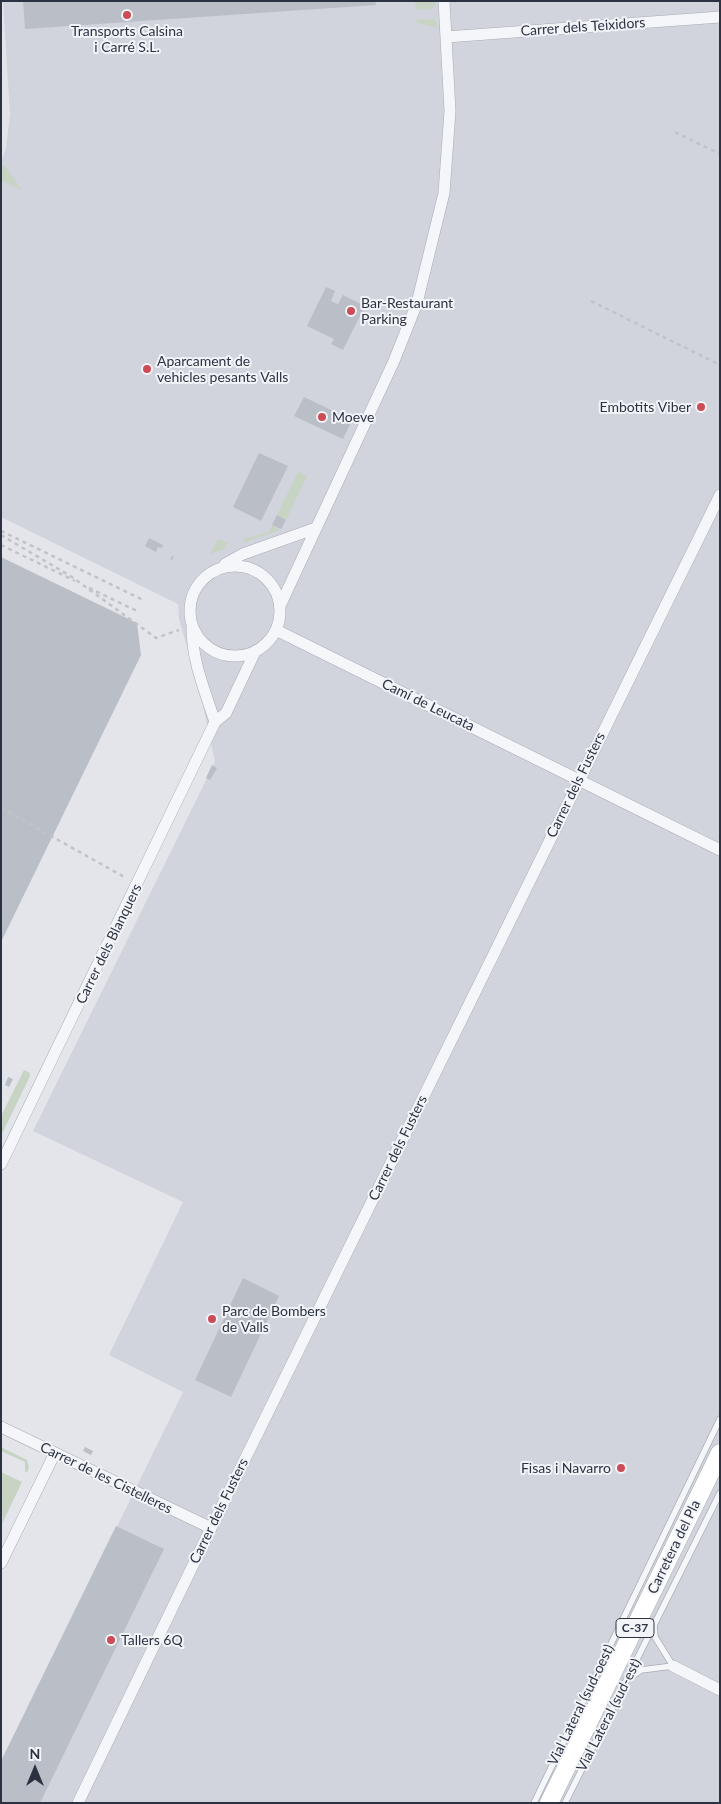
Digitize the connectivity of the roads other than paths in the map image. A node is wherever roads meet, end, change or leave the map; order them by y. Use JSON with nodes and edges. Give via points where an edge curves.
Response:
{"nodes":[{"id":1,"x":444,"y":1,"type":"edge"},
{"id":2,"x":720,"y":17,"type":"edge"},
{"id":3,"x":446,"y":37,"type":"junction"},
{"id":4,"x":720,"y":495,"type":"edge"},
{"id":5,"x":316,"y":528,"type":"junction"},
{"id":6,"x":215,"y":570,"type":"junction"},
{"id":7,"x":280,"y":606,"type":"junction"},
{"id":8,"x":192,"y":626,"type":"junction"},
{"id":9,"x":276,"y":630,"type":"junction"},
{"id":10,"x":255,"y":652,"type":"junction"},
{"id":11,"x":215,"y":722,"type":"junction"},
{"id":12,"x":579,"y":780,"type":"junction"},
{"id":13,"x":720,"y":850,"type":"edge"},
{"id":14,"x":1,"y":1164,"type":"edge"},
{"id":15,"x":720,"y":1419,"type":"edge"},
{"id":16,"x":1,"y":1427,"type":"edge"},
{"id":17,"x":55,"y":1453,"type":"junction"},
{"id":18,"x":720,"y":1453,"type":"edge"},
{"id":19,"x":720,"y":1493,"type":"edge"},
{"id":20,"x":210,"y":1528,"type":"junction"},
{"id":21,"x":1,"y":1562,"type":"edge"},
{"id":22,"x":653,"y":1625,"type":"junction"},
{"id":23,"x":673,"y":1666,"type":"junction"},
{"id":24,"x":626,"y":1681,"type":"junction"},
{"id":25,"x":720,"y":1690,"type":"edge"},
{"id":26,"x":78,"y":1803,"type":"edge"},
{"id":27,"x":534,"y":1803,"type":"edge"},
{"id":28,"x":549,"y":1803,"type":"edge"},
{"id":29,"x":565,"y":1803,"type":"edge"}],
"edges":[{"from":1,"to":3,"type":"street"},
{"from":2,"to":3,"type":"street","name":"Carrer dels Teixidors"},
{"from":3,"to":5,"type":"street","via":[[450,111],[444,193],[416,302],[394,361]]},
{"from":4,"to":12,"type":"street","name":"Carrer dels Fusters"},
{"from":5,"to":6,"type":"street","via":[[243,554]]},
{"from":5,"to":7,"type":"street"},
{"from":6,"to":7,"type":"street","via":[[232,565],[257,571],[271,582]]},
{"from":6,"to":8,"type":"street","via":[[202,580],[193,594]]},
{"from":7,"to":9,"type":"street"},
{"from":8,"to":10,"type":"street","via":[[201,641],[214,651],[230,656]]},
{"from":8,"to":11,"type":"street","via":[[194,657]]},
{"from":9,"to":10,"type":"street"},
{"from":9,"to":12,"type":"street","name":"Camí de Leucata"},
{"from":10,"to":11,"type":"street","name":"Carrer dels Blanquers","via":[[226,713]]},
{"from":11,"to":14,"type":"street","name":"Carrer dels Blanquers"},
{"from":12,"to":13,"type":"street","name":"Camí de Leucata"},
{"from":12,"to":20,"type":"street","name":"Carrer dels Fusters"},
{"from":15,"to":27,"type":"lane","name":"Vial Lateral (sud-oest)"},
{"from":16,"to":17,"type":"street","name":"Carrer de les Cistelleres"},
{"from":17,"to":20,"type":"street","name":"Carrer de les Cistelleres"},
{"from":17,"to":21,"type":"street"},
{"from":18,"to":28,"type":"main road","name":"Carretera del Pla","number":"C-37"},
{"from":19,"to":22,"type":"lane","name":"Vial Lateral (sud-est)"},
{"from":20,"to":26,"type":"street","name":"Carrer dels Fusters"},
{"from":22,"to":23,"type":"lane","via":[[655,1637]]},
{"from":22,"to":24,"type":"lane","name":"Vial Lateral (sud-est)"},
{"from":23,"to":24,"type":"lane","via":[[641,1670]]},
{"from":23,"to":25,"type":"street"},
{"from":24,"to":29,"type":"lane","name":"Vial Lateral (sud-est)"}]}
